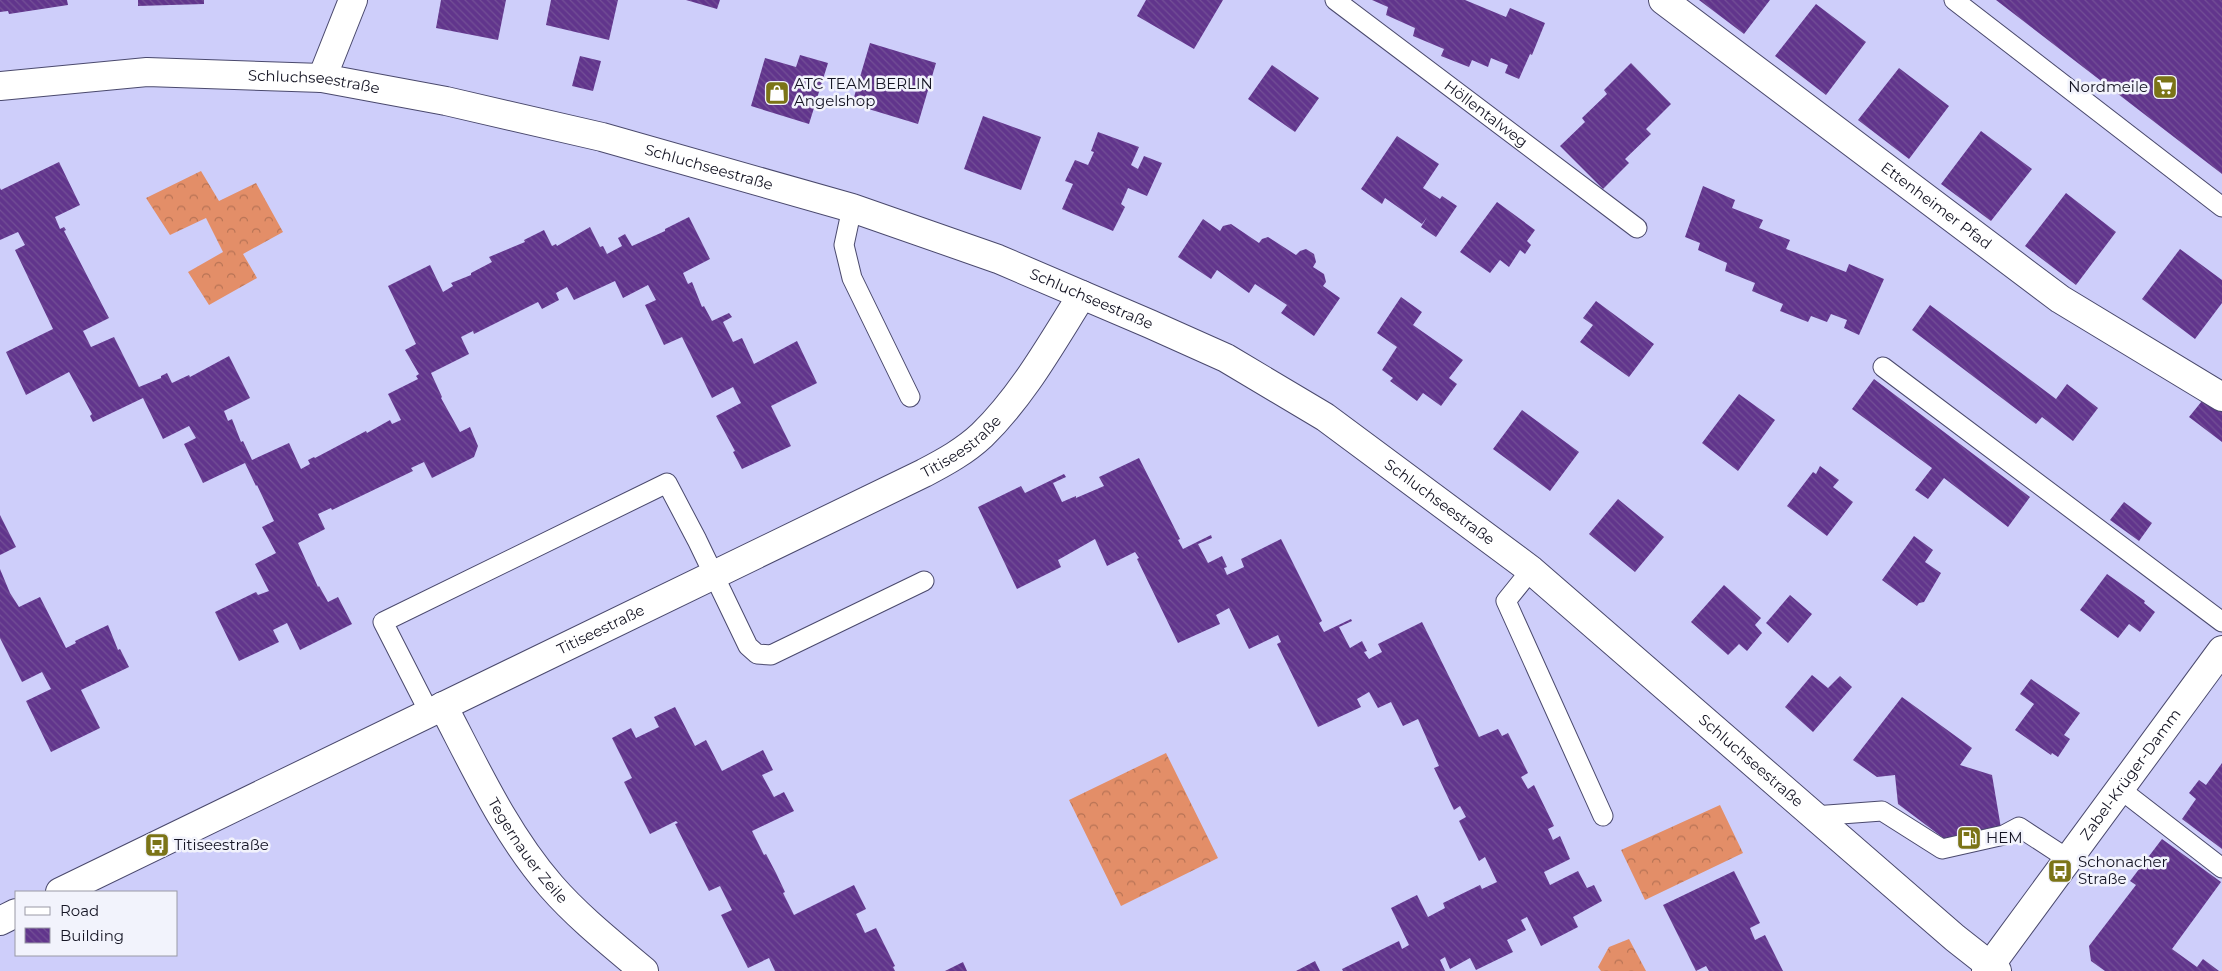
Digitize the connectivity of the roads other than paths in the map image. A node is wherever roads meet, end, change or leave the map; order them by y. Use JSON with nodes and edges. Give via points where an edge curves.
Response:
{"nodes":[{"id":1,"x":353,"y":0,"type":"edge"},
{"id":2,"x":1334,"y":0,"type":"edge"},
{"id":3,"x":1663,"y":0,"type":"edge"},
{"id":4,"x":1954,"y":0,"type":"edge"},
{"id":5,"x":322,"y":78,"type":"junction"},
{"id":6,"x":0,"y":86,"type":"edge"},
{"id":7,"x":2222,"y":207,"type":"edge"},
{"id":8,"x":852,"y":208,"type":"junction"},
{"id":9,"x":1637,"y":228,"type":"dead end"},
{"id":10,"x":1082,"y":295,"type":"junction"},
{"id":11,"x":1883,"y":367,"type":"dead end"},
{"id":12,"x":910,"y":397,"type":"dead end"},
{"id":13,"x":2222,"y":397,"type":"edge"},
{"id":14,"x":1531,"y":570,"type":"junction"},
{"id":15,"x":713,"y":575,"type":"junction"},
{"id":16,"x":924,"y":581,"type":"dead end"},
{"id":17,"x":2222,"y":622,"type":"edge"},
{"id":18,"x":2222,"y":650,"type":"edge"},
{"id":19,"x":436,"y":709,"type":"junction"},
{"id":20,"x":2120,"y":789,"type":"junction"},
{"id":21,"x":1603,"y":816,"type":"dead end"},
{"id":22,"x":1814,"y":816,"type":"junction"},
{"id":23,"x":2068,"y":859,"type":"junction"},
{"id":24,"x":2222,"y":868,"type":"edge"},
{"id":25,"x":62,"y":891,"type":"edge"},
{"id":26,"x":15,"y":914,"type":"edge"},
{"id":27,"x":0,"y":921,"type":"edge"},
{"id":28,"x":1991,"y":969,"type":"edge"},
{"id":29,"x":644,"y":971,"type":"edge"}],
"edges":[{"from":1,"to":5,"type":"street"},
{"from":2,"to":9,"type":"lane","name":"Höllentalweg"},
{"from":3,"to":13,"type":"street","name":"Ettenheimer Pfad","via":[[2060,299]]},
{"from":4,"to":7,"type":"lane"},
{"from":5,"to":6,"type":"street","name":"Schluchseestraße","via":[[147,72]]},
{"from":5,"to":8,"type":"street","name":"Schluchseestraße","via":[[446,101],[602,137]]},
{"from":8,"to":10,"type":"street","name":"Schluchseestraße","via":[[998,260]]},
{"from":8,"to":12,"type":"lane","via":[[844,245],[852,278]]},
{"from":10,"to":14,"type":"street","name":"Schluchseestraße","via":[[1226,358],[1325,417]]},
{"from":10,"to":15,"type":"street","name":"Titiseestraße","via":[[1019,395],[981,436],[956,455]]},
{"from":11,"to":17,"type":"lane"},
{"from":14,"to":21,"type":"lane","via":[[1506,601]]},
{"from":14,"to":22,"type":"street","name":"Schluchseestraße"},
{"from":15,"to":16,"type":"lane","via":[[748,646],[757,654],[764,655],[771,655]]},
{"from":15,"to":19,"type":"street","name":"Titiseestraße"},
{"from":15,"to":19,"type":"lane","via":[[667,483],[383,622]]},
{"from":18,"to":20,"type":"street","name":"Zabel-Krüger-Damm"},
{"from":19,"to":25,"type":"street","name":"Titiseestraße"},
{"from":19,"to":29,"type":"street","name":"Tegernauer Zeile","via":[[507,825],[550,885],[590,925]]},
{"from":20,"to":23,"type":"street","name":"Zabel-Krüger-Damm"},
{"from":20,"to":24,"type":"lane"},
{"from":22,"to":23,"type":"lane","via":[[1882,811],[1942,848],[2004,835],[2019,827]]},
{"from":22,"to":28,"type":"street","name":"Schluchseestraße"},
{"from":23,"to":28,"type":"street","name":"Zabel-Krüger-Damm"},
{"from":26,"to":27,"type":"street"}]}
